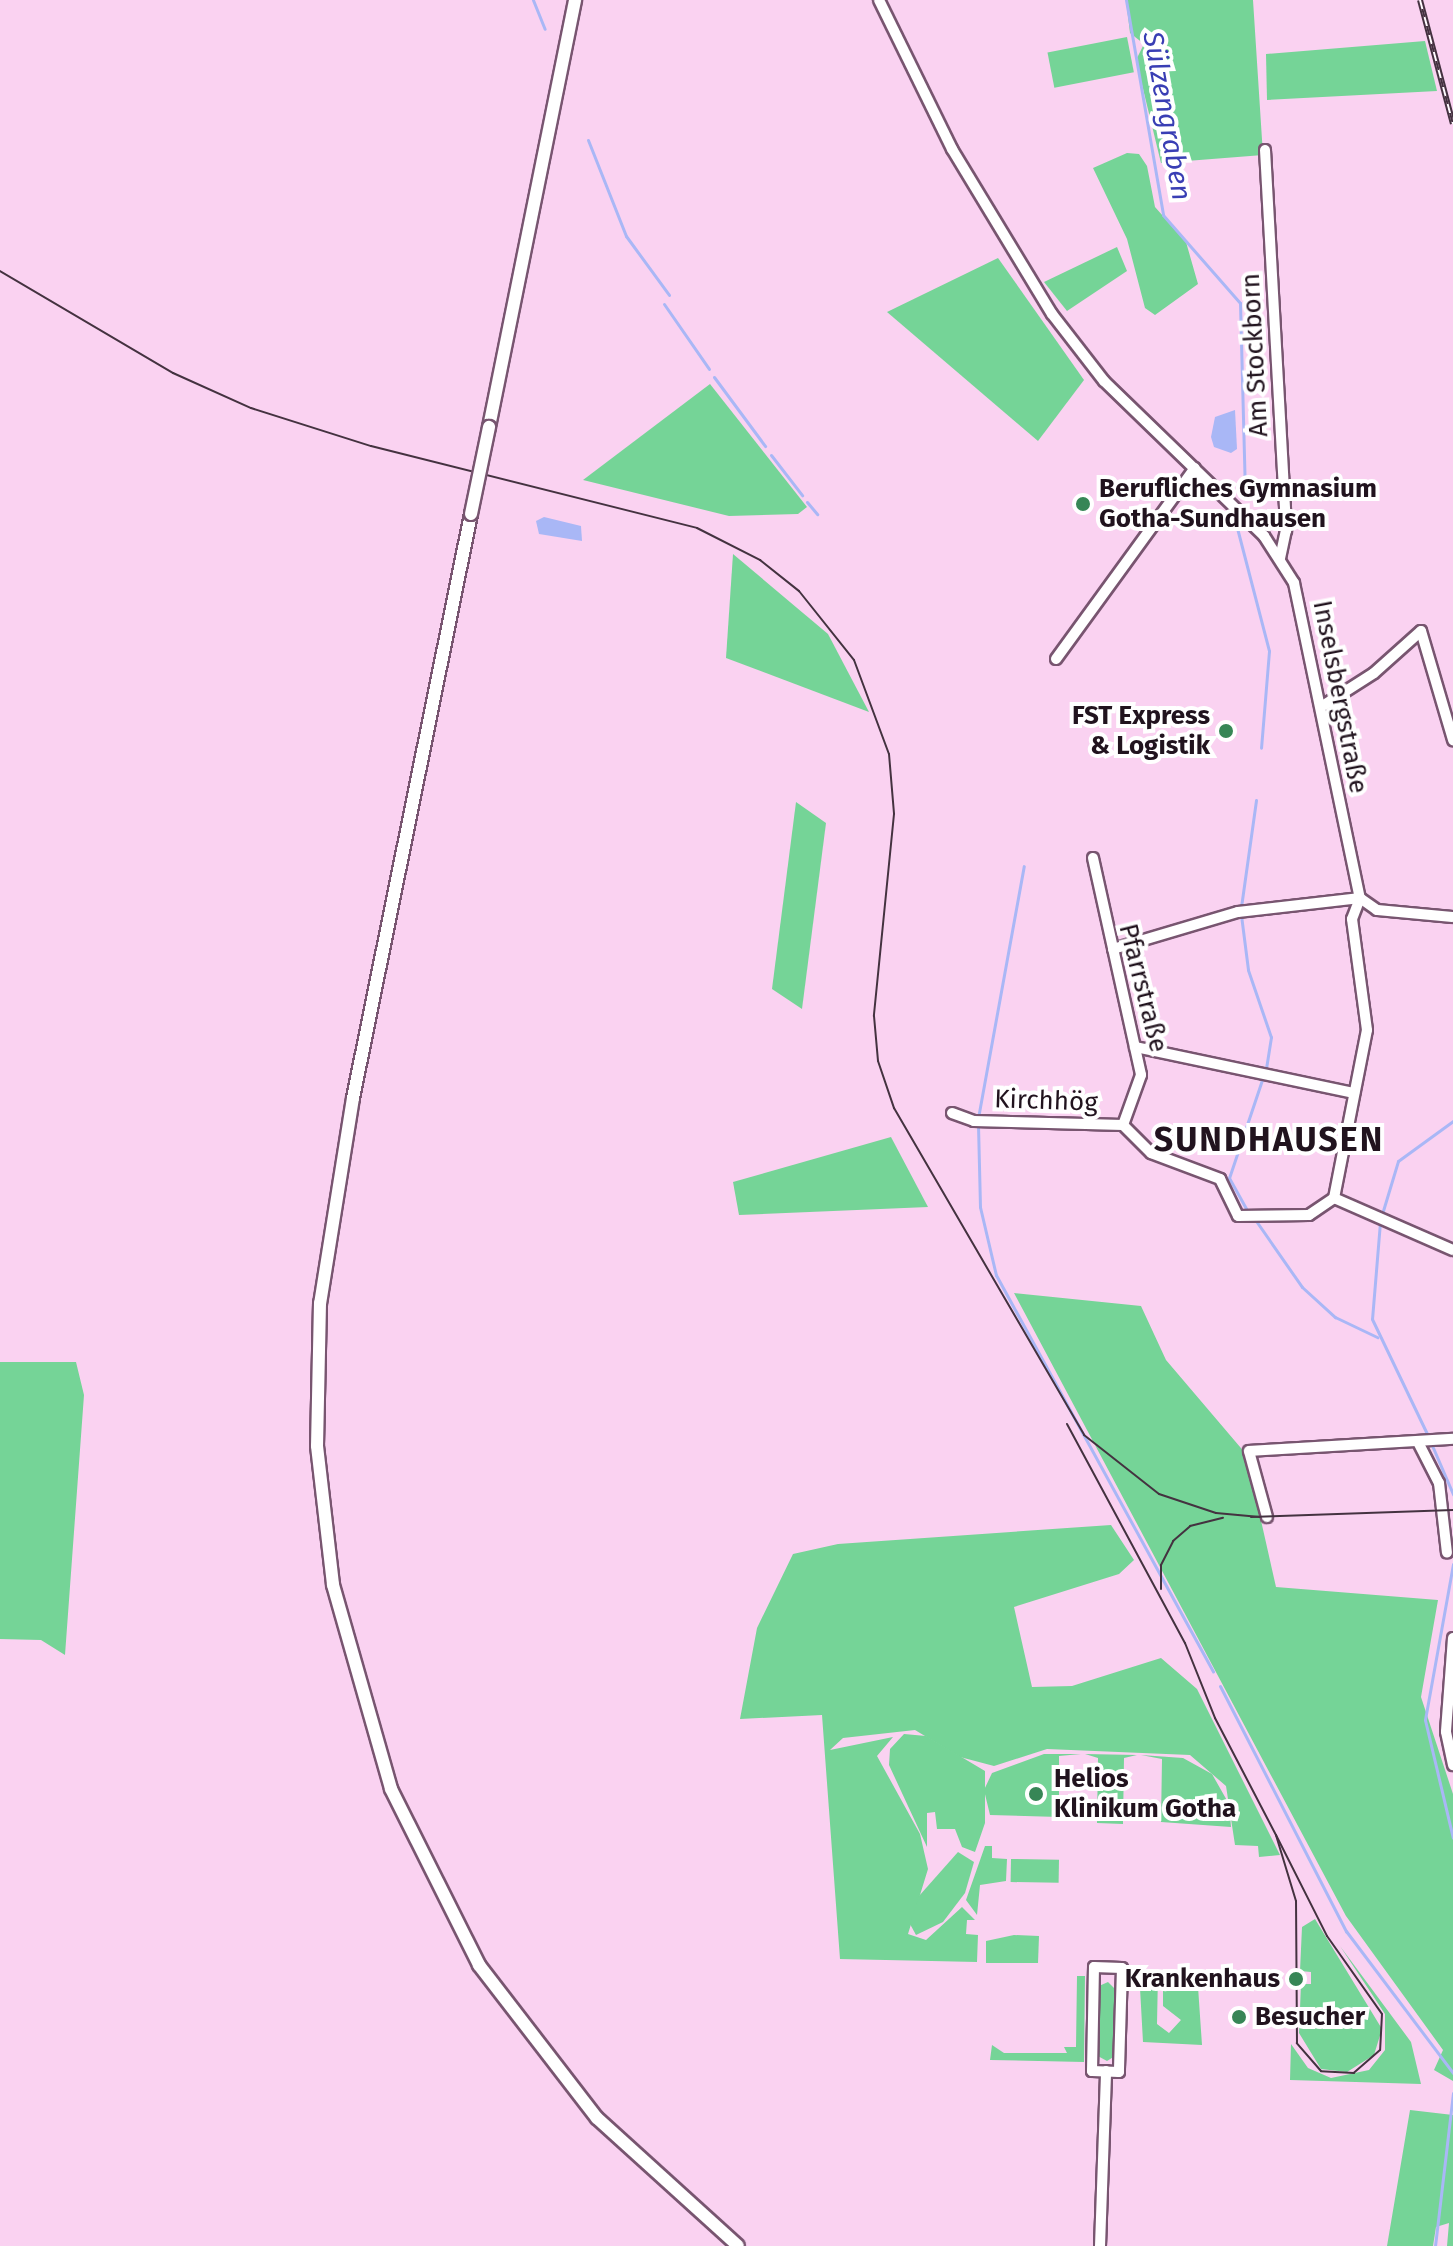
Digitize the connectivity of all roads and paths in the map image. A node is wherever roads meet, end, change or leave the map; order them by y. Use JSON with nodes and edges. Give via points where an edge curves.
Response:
{"nodes":[{"id":1,"x":575,"y":0,"type":"edge"},
{"id":2,"x":879,"y":0,"type":"edge"},
{"id":3,"x":1265,"y":150,"type":"dead end"},
{"id":4,"x":1195,"y":468,"type":"junction"},
{"id":5,"x":1280,"y":558,"type":"junction"},
{"id":6,"x":1056,"y":659,"type":"dead end"},
{"id":7,"x":1324,"y":705,"type":"junction"},
{"id":8,"x":1453,"y":740,"type":"edge"},
{"id":9,"x":1093,"y":858,"type":"dead end"},
{"id":10,"x":1360,"y":898,"type":"junction"},
{"id":11,"x":1453,"y":917,"type":"edge"},
{"id":12,"x":1113,"y":949,"type":"junction"},
{"id":13,"x":1135,"y":1047,"type":"junction"},
{"id":14,"x":1354,"y":1093,"type":"junction"},
{"id":15,"x":952,"y":1113,"type":"dead end"},
{"id":16,"x":1123,"y":1125,"type":"junction"},
{"id":17,"x":1334,"y":1198,"type":"junction"},
{"id":18,"x":1453,"y":1250,"type":"edge"},
{"id":19,"x":1453,"y":1439,"type":"edge"},
{"id":20,"x":1427,"y":1444,"type":"junction"},
{"id":21,"x":1267,"y":1517,"type":"dead end"},
{"id":22,"x":1447,"y":1553,"type":"dead end"},
{"id":23,"x":1453,"y":1638,"type":"edge"},
{"id":24,"x":1450,"y":1698,"type":"edge"},
{"id":25,"x":1453,"y":1765,"type":"edge"},
{"id":26,"x":1106,"y":2071,"type":"junction"},
{"id":27,"x":738,"y":2246,"type":"edge"},
{"id":28,"x":1100,"y":2246,"type":"edge"}],
"edges":[{"from":1,"to":27,"type":"main road","bridge":true,"via":[[353,1098],[322,1289],[317,1446],[331,1570],[356,1684],[391,1789],[479,1965],[597,2118]]},
{"from":2,"to":4,"type":"street","name":"Inselsbergstraße","via":[[974,189],[1076,347]]},
{"from":3,"to":5,"type":"street","name":"Am Stockborn","via":[[1286,530]]},
{"from":4,"to":5,"type":"street","name":"Inselsbergstraße"},
{"from":4,"to":6,"type":"street"},
{"from":5,"to":7,"type":"street","name":"Inselsbergstraße","via":[[1304,610]]},
{"from":7,"to":8,"type":"street","via":[[1421,631]]},
{"from":7,"to":10,"type":"street","name":"Inselsbergstraße"},
{"from":9,"to":12,"type":"street","name":"Pfarrstraße"},
{"from":10,"to":11,"type":"street","via":[[1377,910]]},
{"from":10,"to":12,"type":"street","via":[[1240,912]]},
{"from":10,"to":14,"type":"street","name":"Inselsbergstraße","via":[[1352,919],[1367,1030]]},
{"from":12,"to":13,"type":"street","name":"Pfarrstraße"},
{"from":13,"to":14,"type":"street"},
{"from":13,"to":16,"type":"street","name":"Pfarrstraße","via":[[1141,1075]]},
{"from":14,"to":17,"type":"street","name":"Inselsbergstraße"},
{"from":15,"to":16,"type":"street","name":"Kirchhög","via":[[980,1121]]},
{"from":16,"to":17,"type":"street","name":"Kirchhög","via":[[1151,1153],[1220,1179],[1231,1209],[1252,1216],[1309,1215]]},
{"from":17,"to":18,"type":"street"},
{"from":19,"to":20,"type":"street"},
{"from":20,"to":21,"type":"street","via":[[1249,1451]]},
{"from":20,"to":22,"type":"street","via":[[1439,1483]]},
{"from":23,"to":24,"type":"street"},
{"from":24,"to":25,"type":"street"},
{"from":26,"to":26,"type":"street","via":[[1092,2071],[1094,1967],[1122,1968],[1119,2072]]},
{"from":26,"to":28,"type":"street"}]}
